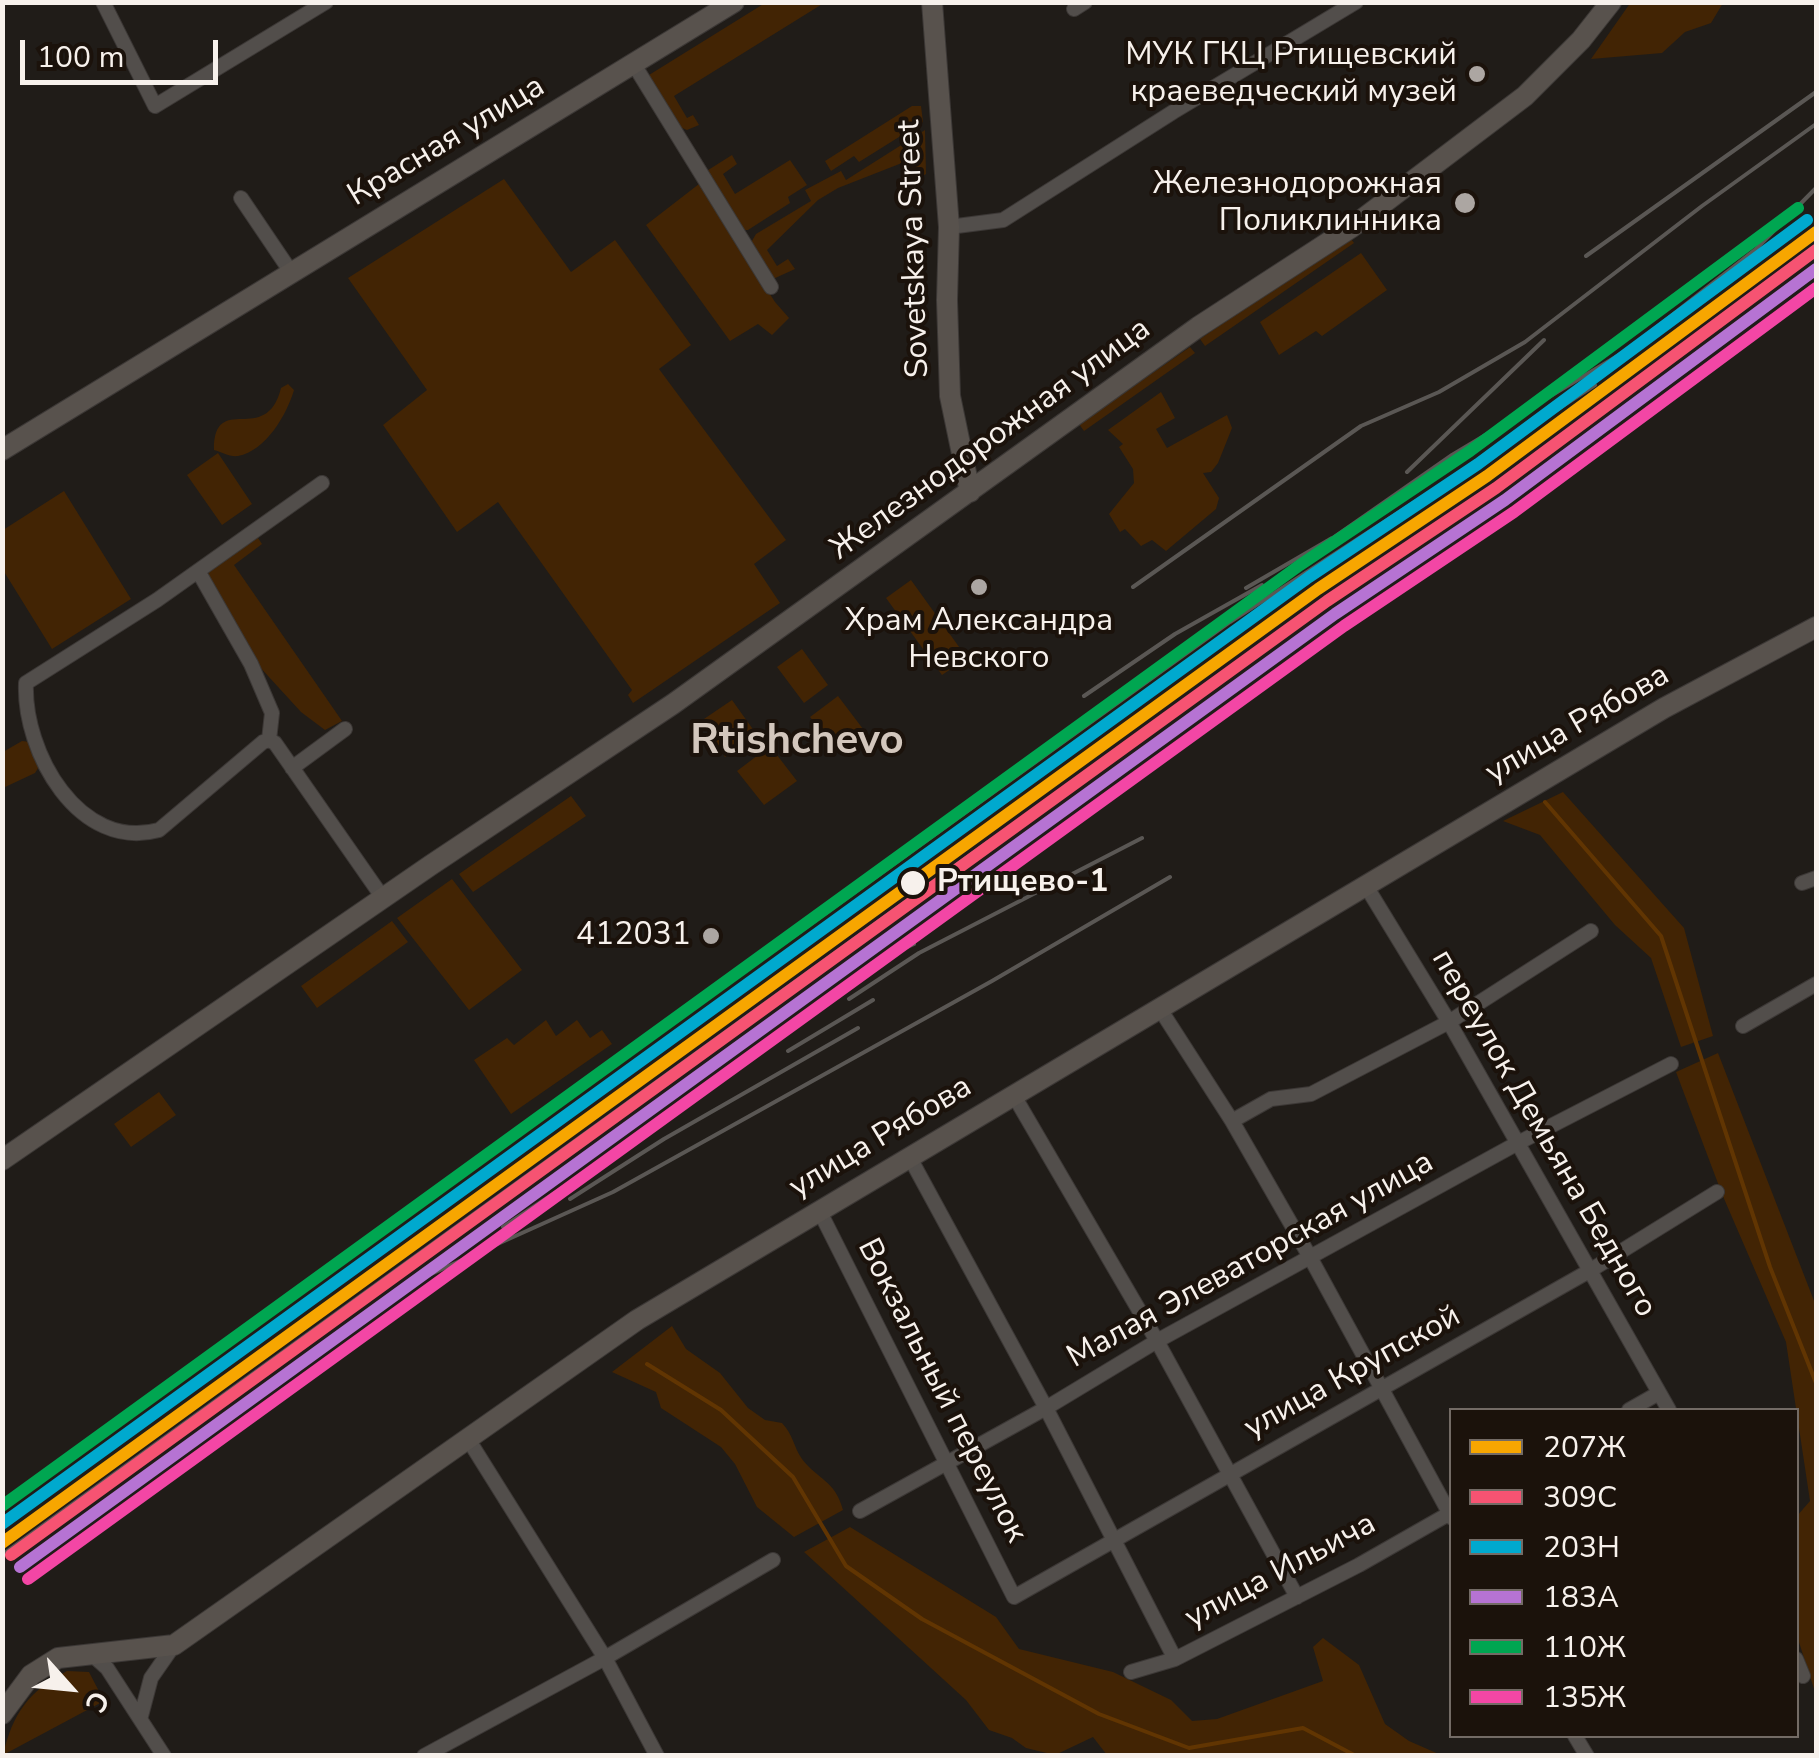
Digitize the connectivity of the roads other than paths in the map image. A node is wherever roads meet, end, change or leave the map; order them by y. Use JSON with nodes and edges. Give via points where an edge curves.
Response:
{"nodes":[{"id":1,"x":103,"y":2,"type":"edge"},
{"id":2,"x":326,"y":2,"type":"edge"},
{"id":3,"x":734,"y":2,"type":"edge"},
{"id":4,"x":932,"y":2,"type":"edge"},
{"id":5,"x":1356,"y":2,"type":"edge"},
{"id":6,"x":1610,"y":2,"type":"edge"},
{"id":7,"x":633,"y":63,"type":"junction"},
{"id":8,"x":241,"y":198,"type":"dead end"},
{"id":9,"x":949,"y":228,"type":"junction"},
{"id":10,"x":292,"y":272,"type":"junction"},
{"id":11,"x":771,"y":287,"type":"dead end"},
{"id":12,"x":2,"y":450,"type":"edge"},
{"id":13,"x":322,"y":483,"type":"dead end"},
{"id":14,"x":970,"y":492,"type":"junction"},
{"id":15,"x":198,"y":571,"type":"junction"},
{"id":16,"x":1816,"y":626,"type":"edge"},
{"id":17,"x":345,"y":728,"type":"dead end"},
{"id":18,"x":269,"y":740,"type":"junction"},
{"id":19,"x":292,"y":768,"type":"junction"},
{"id":20,"x":1366,"y":886,"type":"junction"},
{"id":21,"x":383,"y":898,"type":"junction"},
{"id":22,"x":1591,"y":932,"type":"dead end"},
{"id":23,"x":1816,"y":984,"type":"edge"},
{"id":24,"x":1160,"y":1009,"type":"junction"},
{"id":25,"x":1449,"y":1022,"type":"junction"},
{"id":26,"x":1743,"y":1026,"type":"dead end"},
{"id":27,"x":1671,"y":1064,"type":"dead end"},
{"id":28,"x":1013,"y":1094,"type":"junction"},
{"id":29,"x":1232,"y":1121,"type":"junction"},
{"id":30,"x":1516,"y":1144,"type":"junction"},
{"id":31,"x":909,"y":1156,"type":"junction"},
{"id":32,"x":2,"y":1160,"type":"edge"},
{"id":33,"x":1716,"y":1192,"type":"dead end"},
{"id":34,"x":820,"y":1210,"type":"junction"},
{"id":35,"x":1310,"y":1256,"type":"junction"},
{"id":36,"x":1590,"y":1270,"type":"junction"},
{"id":37,"x":1157,"y":1340,"type":"junction"},
{"id":38,"x":1380,"y":1390,"type":"junction"},
{"id":39,"x":1659,"y":1394,"type":"junction"},
{"id":40,"x":1046,"y":1408,"type":"junction"},
{"id":41,"x":1633,"y":1408,"type":"edge"},
{"id":42,"x":1668,"y":1408,"type":"edge"},
{"id":43,"x":468,"y":1439,"type":"junction"},
{"id":44,"x":947,"y":1462,"type":"junction"},
{"id":45,"x":1228,"y":1475,"type":"junction"},
{"id":46,"x":1449,"y":1511,"type":"edge"},
{"id":47,"x":860,"y":1512,"type":"dead end"},
{"id":48,"x":1449,"y":1516,"type":"edge"},
{"id":49,"x":1112,"y":1540,"type":"junction"},
{"id":50,"x":773,"y":1560,"type":"dead end"},
{"id":51,"x":1296,"y":1596,"type":"junction"},
{"id":52,"x":1014,"y":1597,"type":"joint"},
{"id":53,"x":174,"y":1645,"type":"junction"},
{"id":54,"x":88,"y":1652,"type":"junction"},
{"id":55,"x":606,"y":1658,"type":"junction"},
{"id":56,"x":1175,"y":1659,"type":"junction"},
{"id":57,"x":1799,"y":1666,"type":"edge"},
{"id":58,"x":1132,"y":1672,"type":"dead end"},
{"id":59,"x":1803,"y":1676,"type":"dead end"},
{"id":60,"x":2,"y":1714,"type":"edge"},
{"id":61,"x":141,"y":1716,"type":"junction"},
{"id":62,"x":164,"y":1756,"type":"edge"},
{"id":63,"x":424,"y":1756,"type":"edge"},
{"id":64,"x":658,"y":1756,"type":"edge"}],
"edges":[{"from":1,"to":2,"type":"street","via":[[155,106]]},
{"from":3,"to":7,"type":"street","name":"Красная улица"},
{"from":4,"to":9,"type":"street","name":"Sovetskaya Street"},
{"from":5,"to":9,"type":"street","via":[[1003,220]]},
{"from":6,"to":14,"type":"street","name":"Железнодорожная улица","via":[[1525,96],[1352,227],[1198,327]]},
{"from":7,"to":10,"type":"street","name":"Красная улица"},
{"from":7,"to":11,"type":"street"},
{"from":8,"to":10,"type":"street"},
{"from":9,"to":14,"type":"street","name":"Sovetskaya Street","via":[[939,300]]},
{"from":10,"to":12,"type":"street","name":"Красная улица"},
{"from":13,"to":15,"type":"street"},
{"from":14,"to":21,"type":"street","name":"Железнодорожная улица","via":[[664,710]]},
{"from":15,"to":18,"type":"street","via":[[272,713]]},
{"from":15,"to":18,"type":"street","via":[[26,683],[36,744],[77,810],[140,835],[158,830]]},
{"from":16,"to":20,"type":"street","name":"улица Рябова","via":[[1664,708]]},
{"from":17,"to":19,"type":"street"},
{"from":18,"to":19,"type":"street"},
{"from":19,"to":21,"type":"street"},
{"from":20,"to":24,"type":"street","name":"улица Рябова"},
{"from":20,"to":25,"type":"street","name":"переулок Демьяна Бедного"},
{"from":21,"to":32,"type":"street","name":"Железнодорожная улица"},
{"from":22,"to":25,"type":"street"},
{"from":23,"to":26,"type":"street"},
{"from":24,"to":28,"type":"street","name":"улица Рябова"},
{"from":24,"to":29,"type":"street"},
{"from":25,"to":29,"type":"street","via":[[1312,1094],[1271,1100]]},
{"from":25,"to":30,"type":"street","name":"переулок Демьяна Бедного"},
{"from":27,"to":30,"type":"street","name":"Малая Элеваторская улица"},
{"from":28,"to":31,"type":"street","name":"улица Рябова"},
{"from":28,"to":37,"type":"street"},
{"from":29,"to":35,"type":"street"},
{"from":30,"to":35,"type":"street","name":"Малая Элеваторская улица"},
{"from":30,"to":36,"type":"street","name":"переулок Демьяна Бедного"},
{"from":31,"to":34,"type":"street","name":"улица Рябова"},
{"from":31,"to":40,"type":"street"},
{"from":33,"to":36,"type":"street","name":"улица Крупской"},
{"from":34,"to":43,"type":"street","name":"улица Рябова","via":[[637,1320]]},
{"from":34,"to":44,"type":"street","name":"Вокзальный переулок"},
{"from":35,"to":37,"type":"street","name":"Малая Элеваторская улица"},
{"from":35,"to":38,"type":"street"},
{"from":36,"to":38,"type":"street","name":"улица Крупской"},
{"from":36,"to":39,"type":"street","name":"переулок Демьяна Бедного"},
{"from":37,"to":40,"type":"street","name":"Малая Элеваторская улица"},
{"from":37,"to":45,"type":"street"},
{"from":38,"to":45,"type":"street","name":"улица Крупской"},
{"from":38,"to":46,"type":"street"},
{"from":39,"to":41,"type":"street"},
{"from":39,"to":42,"type":"street","name":"переулок Демьяна Бедного"},
{"from":40,"to":44,"type":"street","name":"Малая Элеваторская улица"},
{"from":40,"to":49,"type":"street"},
{"from":43,"to":53,"type":"street","name":"улица Рябова"},
{"from":43,"to":55,"type":"street"},
{"from":44,"to":47,"type":"street","name":"Малая Элеваторская улица"},
{"from":44,"to":52,"type":"street","name":"Вокзальный переулок"},
{"from":45,"to":49,"type":"street","name":"улица Крупской"},
{"from":45,"to":51,"type":"street"},
{"from":48,"to":51,"type":"street","name":"улица Ильича"},
{"from":49,"to":52,"type":"street","name":"улица Крупской"},
{"from":49,"to":56,"type":"street"},
{"from":50,"to":55,"type":"street"},
{"from":51,"to":56,"type":"street","name":"улица Ильича"},
{"from":53,"to":54,"type":"street"},
{"from":53,"to":61,"type":"street","via":[[151,1678]]},
{"from":54,"to":60,"type":"street","via":[[58,1658],[30,1675]]},
{"from":54,"to":61,"type":"street"},
{"from":55,"to":63,"type":"street"},
{"from":55,"to":64,"type":"street"},
{"from":56,"to":58,"type":"street","name":"улица Ильича"},
{"from":57,"to":59,"type":"street"},
{"from":61,"to":62,"type":"street"}]}
